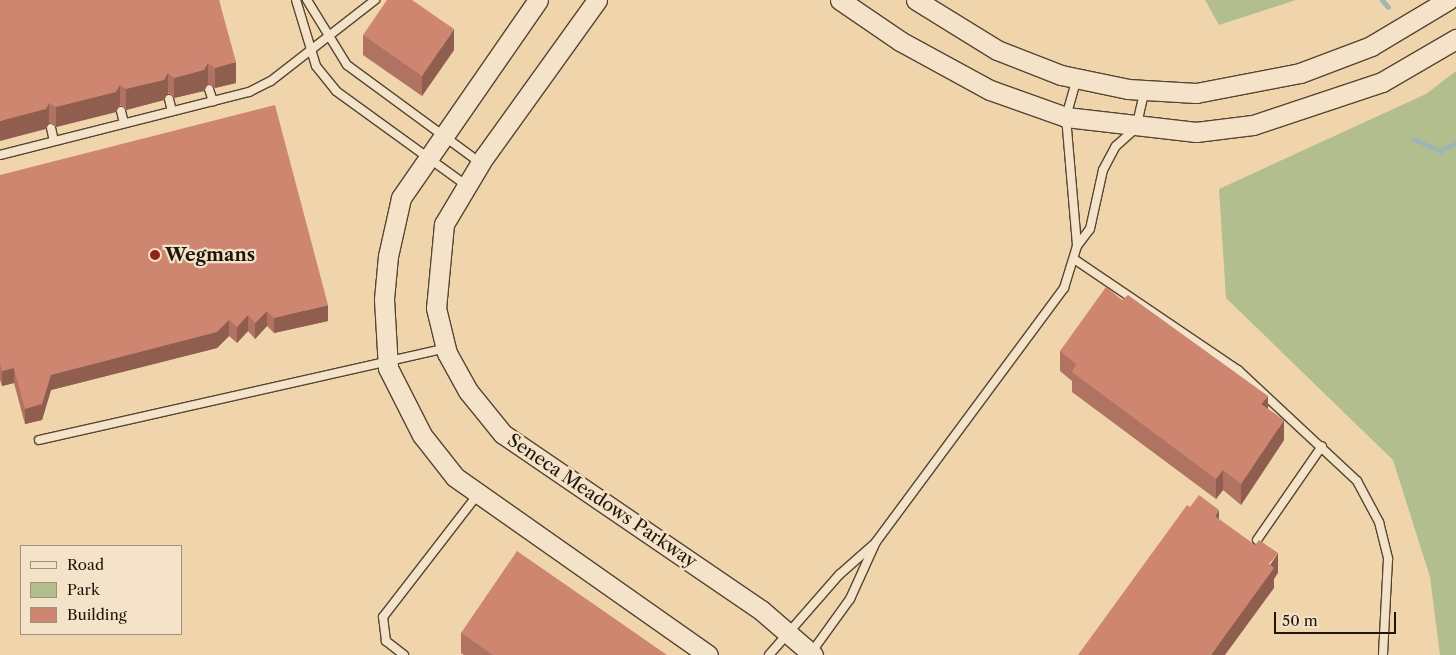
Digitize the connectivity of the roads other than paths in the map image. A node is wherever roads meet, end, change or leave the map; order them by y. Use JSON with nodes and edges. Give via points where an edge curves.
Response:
{"nodes":[{"id":1,"x":296,"y":0,"type":"edge"},
{"id":2,"x":307,"y":0,"type":"edge"},
{"id":3,"x":375,"y":0,"type":"edge"},
{"id":4,"x":538,"y":0,"type":"edge"},
{"id":5,"x":597,"y":0,"type":"edge"},
{"id":6,"x":840,"y":0,"type":"edge"},
{"id":7,"x":916,"y":0,"type":"edge"},
{"id":8,"x":1448,"y":0,"type":"edge"},
{"id":9,"x":328,"y":36,"type":"junction"},
{"id":10,"x":1456,"y":39,"type":"edge"},
{"id":11,"x":310,"y":51,"type":"junction"},
{"id":12,"x":1076,"y":78,"type":"junction"},
{"id":13,"x":209,"y":89,"type":"dead end"},
{"id":14,"x":1145,"y":90,"type":"junction"},
{"id":15,"x":169,"y":99,"type":"dead end"},
{"id":16,"x":213,"y":101,"type":"junction"},
{"id":17,"x":121,"y":111,"type":"dead end"},
{"id":18,"x":172,"y":111,"type":"junction"},
{"id":19,"x":1066,"y":117,"type":"junction"},
{"id":20,"x":124,"y":123,"type":"junction"},
{"id":21,"x":51,"y":128,"type":"dead end"},
{"id":22,"x":1136,"y":128,"type":"junction"},
{"id":23,"x":441,"y":135,"type":"junction"},
{"id":24,"x":54,"y":141,"type":"junction"},
{"id":25,"x":0,"y":155,"type":"edge"},
{"id":26,"x":427,"y":156,"type":"junction"},
{"id":27,"x":480,"y":163,"type":"junction"},
{"id":28,"x":466,"y":186,"type":"junction"},
{"id":29,"x":1077,"y":246,"type":"junction"},
{"id":30,"x":1074,"y":259,"type":"junction"},
{"id":31,"x":446,"y":348,"type":"junction"},
{"id":32,"x":387,"y":361,"type":"junction"},
{"id":33,"x":39,"y":440,"type":"dead end"},
{"id":34,"x":1322,"y":446,"type":"junction"},
{"id":35,"x":478,"y":494,"type":"junction"},
{"id":36,"x":1258,"y":540,"type":"edge"},
{"id":37,"x":876,"y":542,"type":"junction"},
{"id":38,"x":789,"y":632,"type":"junction"},
{"id":39,"x":811,"y":654,"type":"edge"},
{"id":40,"x":404,"y":655,"type":"edge"},
{"id":41,"x":708,"y":655,"type":"edge"},
{"id":42,"x":769,"y":655,"type":"edge"},
{"id":43,"x":1384,"y":655,"type":"edge"}],
"edges":[{"from":1,"to":11,"type":"lane"},
{"from":2,"to":9,"type":"lane"},
{"from":3,"to":9,"type":"lane"},
{"from":4,"to":23,"type":"street"},
{"from":5,"to":27,"type":"street","name":"Seneca Meadows Parkway"},
{"from":6,"to":19,"type":"street","via":[[900,41],[990,90]]},
{"from":7,"to":12,"type":"street","via":[[997,50]]},
{"from":8,"to":14,"type":"street","via":[[1371,46],[1300,73],[1196,93]]},
{"from":9,"to":11,"type":"lane"},
{"from":9,"to":23,"type":"lane","via":[[357,73]]},
{"from":10,"to":22,"type":"street","via":[[1382,82],[1253,125],[1196,132]]},
{"from":11,"to":16,"type":"lane","via":[[272,81]]},
{"from":11,"to":26,"type":"lane","via":[[336,91]]},
{"from":12,"to":14,"type":"street"},
{"from":12,"to":19,"type":"lane"},
{"from":13,"to":16,"type":"lane"},
{"from":14,"to":22,"type":"lane"},
{"from":15,"to":18,"type":"lane"},
{"from":16,"to":18,"type":"lane"},
{"from":17,"to":20,"type":"lane"},
{"from":18,"to":20,"type":"lane"},
{"from":19,"to":22,"type":"street"},
{"from":19,"to":29,"type":"lane"},
{"from":20,"to":24,"type":"lane"},
{"from":21,"to":24,"type":"lane"},
{"from":22,"to":29,"type":"lane","via":[[1116,146],[1103,170],[1090,229]]},
{"from":23,"to":26,"type":"street"},
{"from":23,"to":27,"type":"lane"},
{"from":24,"to":25,"type":"lane"},
{"from":26,"to":28,"type":"lane"},
{"from":26,"to":32,"type":"street","via":[[401,198],[388,256],[384,327]]},
{"from":27,"to":28,"type":"street","name":"Seneca Meadows Parkway"},
{"from":28,"to":31,"type":"street","name":"Seneca Meadows Parkway","via":[[444,224],[437,262],[436,308]]},
{"from":29,"to":30,"type":"lane"},
{"from":30,"to":34,"type":"lane","via":[[1238,370]]},
{"from":30,"to":37,"type":"lane","via":[[1064,288]]},
{"from":31,"to":32,"type":"lane"},
{"from":31,"to":38,"type":"street","name":"Seneca Meadows Parkway","via":[[468,391],[503,434]]},
{"from":32,"to":33,"type":"lane"},
{"from":32,"to":35,"type":"street","via":[[435,455]]},
{"from":34,"to":36,"type":"lane"},
{"from":34,"to":43,"type":"lane","via":[[1357,481],[1379,522],[1388,559]]},
{"from":35,"to":40,"type":"lane","via":[[383,616],[386,640]]},
{"from":35,"to":41,"type":"street"},
{"from":37,"to":38,"type":"lane","via":[[840,574]]},
{"from":37,"to":39,"type":"lane","via":[[850,599]]},
{"from":38,"to":39,"type":"street","name":"Seneca Meadows Parkway"},
{"from":38,"to":42,"type":"lane"}]}
